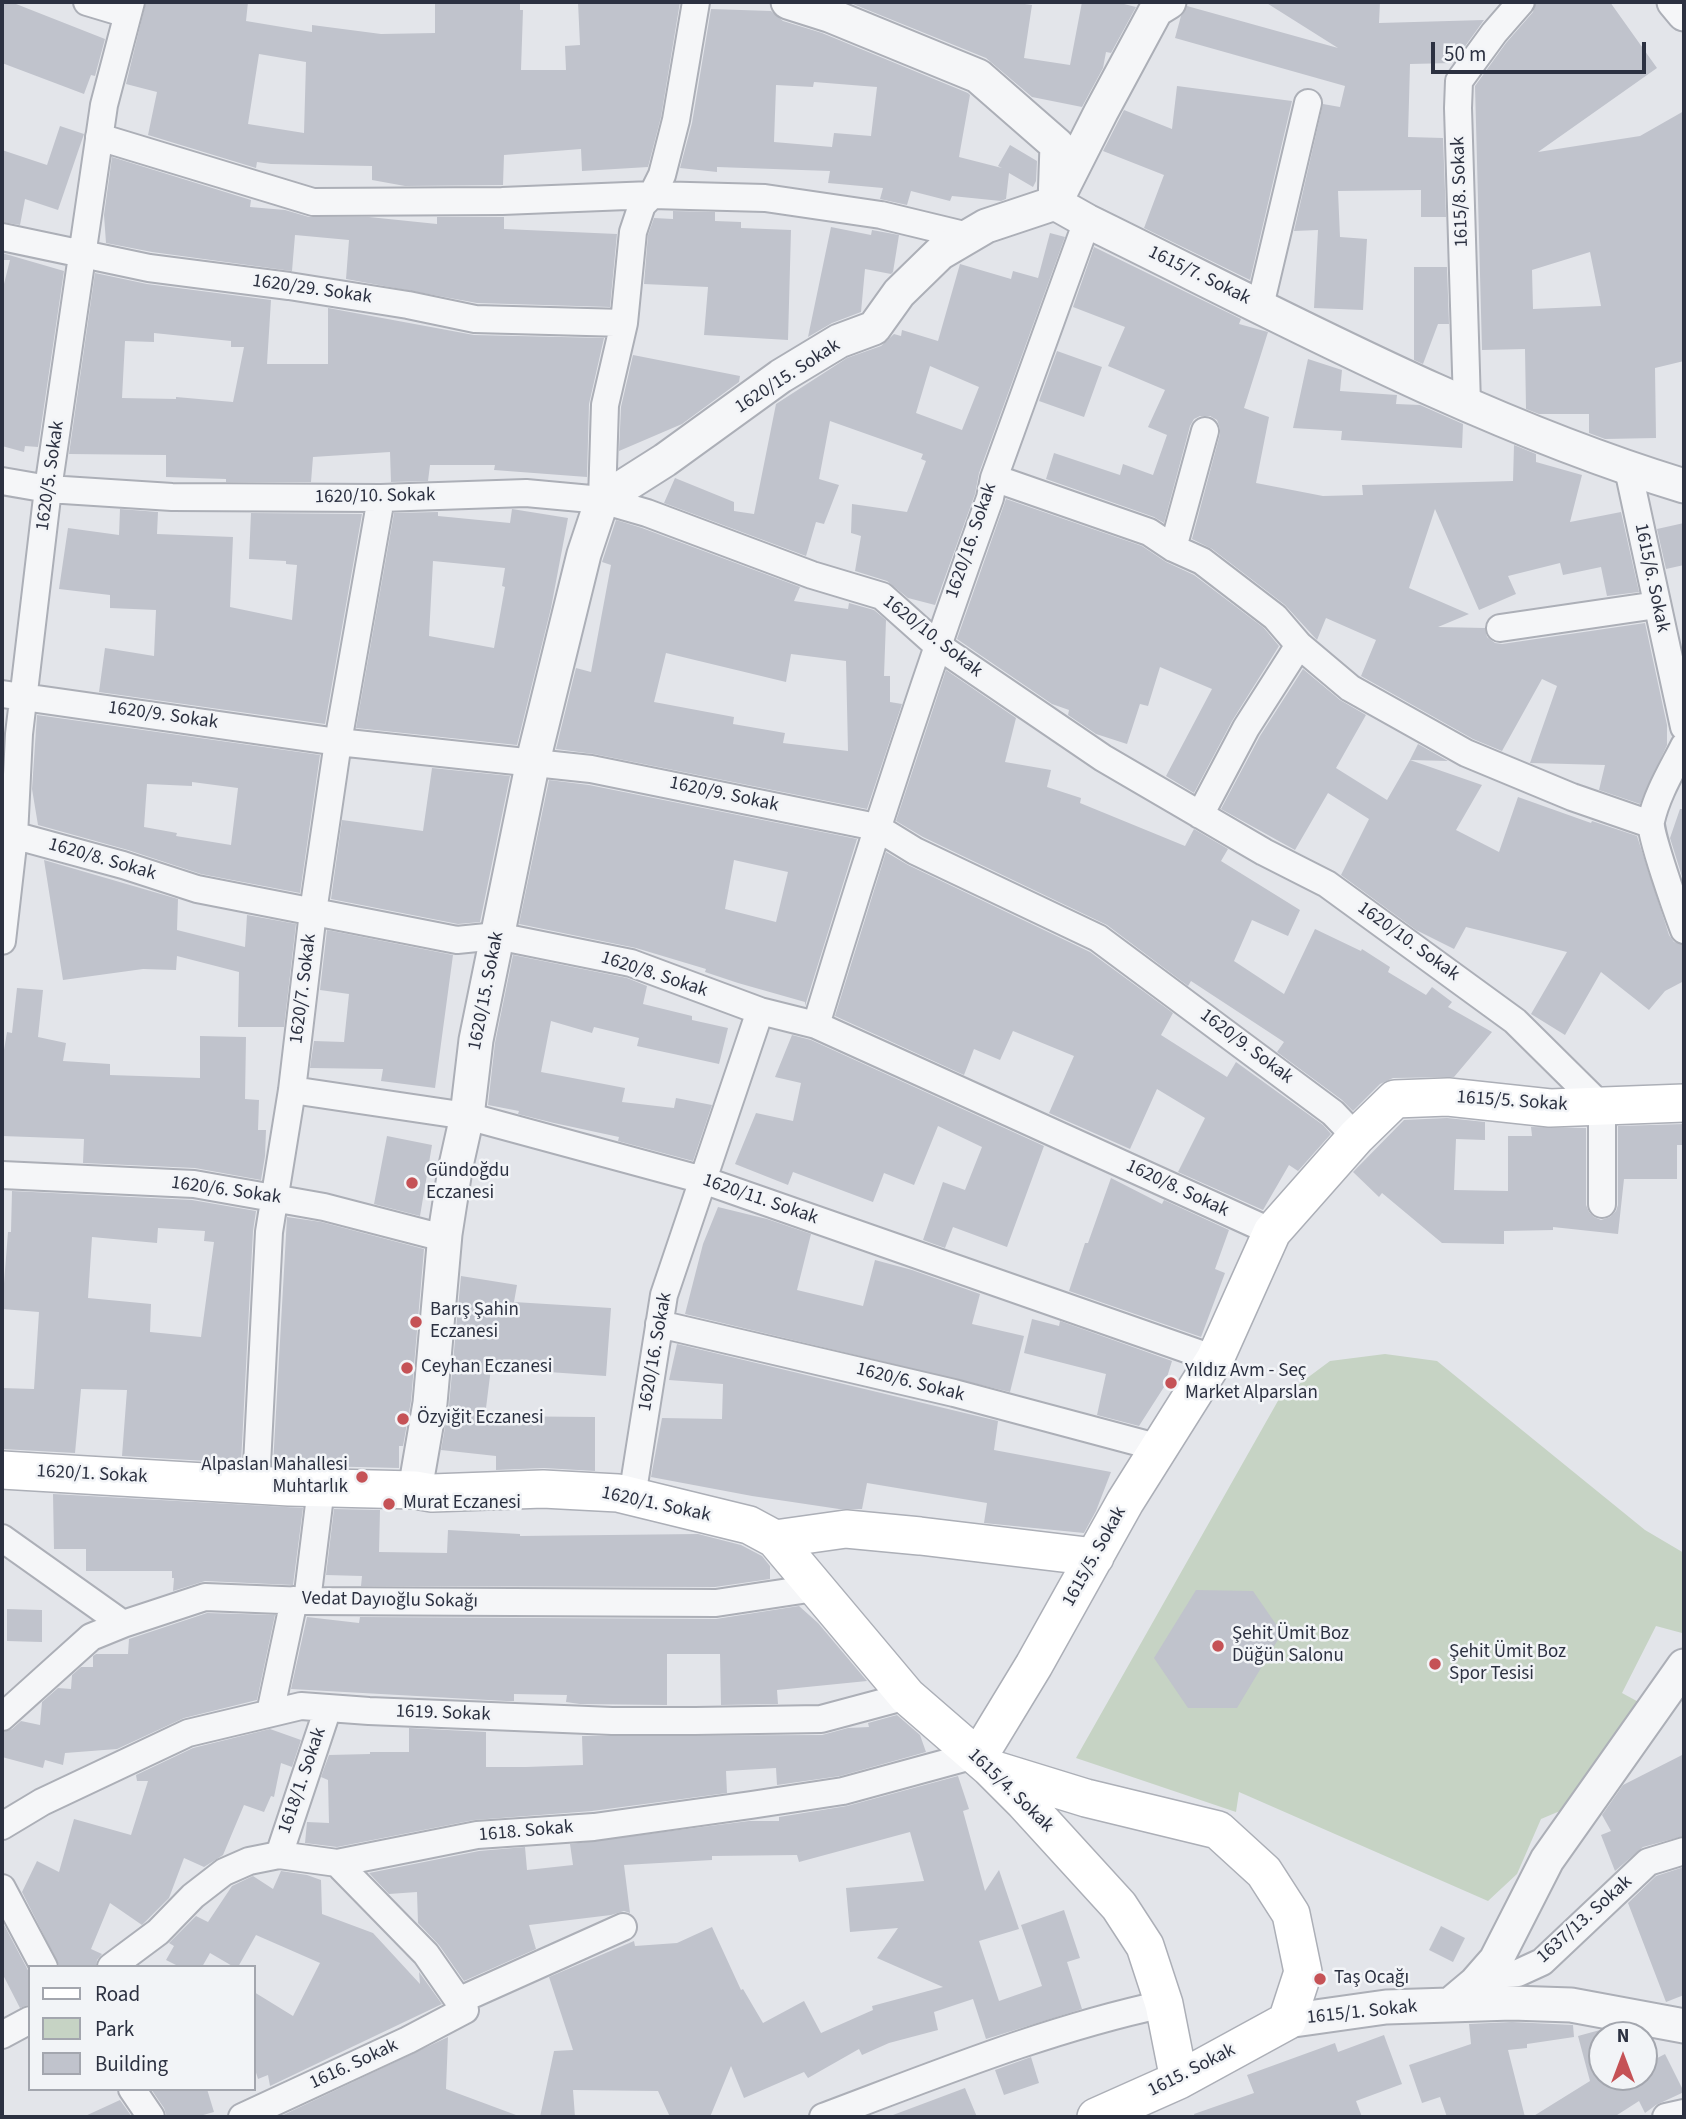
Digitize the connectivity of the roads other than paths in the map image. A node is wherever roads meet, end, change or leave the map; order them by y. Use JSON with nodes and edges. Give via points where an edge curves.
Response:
{"nodes":[{"id":1,"x":87,"y":2,"type":"edge"},
{"id":2,"x":696,"y":2,"type":"edge"},
{"id":3,"x":788,"y":2,"type":"edge"},
{"id":4,"x":1521,"y":2,"type":"edge"},
{"id":5,"x":1674,"y":2,"type":"edge"},
{"id":6,"x":1160,"y":5,"type":"edge"},
{"id":7,"x":129,"y":8,"type":"edge"},
{"id":8,"x":1684,"y":14,"type":"edge"},
{"id":9,"x":1308,"y":103,"type":"dead end"},
{"id":10,"x":99,"y":137,"type":"junction"},
{"id":11,"x":652,"y":195,"type":"junction"},
{"id":12,"x":1055,"y":203,"type":"junction"},
{"id":13,"x":1087,"y":222,"type":"junction"},
{"id":14,"x":968,"y":236,"type":"junction"},
{"id":15,"x":2,"y":237,"type":"edge"},
{"id":16,"x":84,"y":255,"type":"junction"},
{"id":17,"x":1260,"y":306,"type":"junction"},
{"id":18,"x":624,"y":323,"type":"junction"},
{"id":19,"x":1467,"y":404,"type":"junction"},
{"id":20,"x":1205,"y":431,"type":"dead end"},
{"id":21,"x":1628,"y":469,"type":"junction"},
{"id":22,"x":994,"y":478,"type":"junction"},
{"id":23,"x":2,"y":481,"type":"edge"},
{"id":24,"x":1684,"y":486,"type":"edge"},
{"id":25,"x":48,"y":489,"type":"junction"},
{"id":26,"x":381,"y":498,"type":"junction"},
{"id":27,"x":602,"y":500,"type":"junction"},
{"id":28,"x":1173,"y":548,"type":"junction"},
{"id":29,"x":1657,"y":605,"type":"junction"},
{"id":30,"x":1500,"y":628,"type":"dead end"},
{"id":31,"x":937,"y":645,"type":"junction"},
{"id":32,"x":1299,"y":645,"type":"junction"},
{"id":33,"x":12,"y":696,"type":"edge"},
{"id":34,"x":1684,"y":727,"type":"edge"},
{"id":35,"x":338,"y":741,"type":"junction"},
{"id":36,"x":1684,"y":746,"type":"edge"},
{"id":37,"x":533,"y":761,"type":"junction"},
{"id":38,"x":1200,"y":815,"type":"junction"},
{"id":39,"x":1650,"y":824,"type":"junction"},
{"id":40,"x":876,"y":827,"type":"junction"},
{"id":41,"x":8,"y":834,"type":"edge"},
{"id":42,"x":313,"y":912,"type":"junction"},
{"id":43,"x":1684,"y":930,"type":"edge"},
{"id":44,"x":497,"y":936,"type":"junction"},
{"id":45,"x":2,"y":940,"type":"edge"},
{"id":46,"x":760,"y":1011,"type":"junction"},
{"id":47,"x":816,"y":1025,"type":"junction"},
{"id":48,"x":292,"y":1090,"type":"junction"},
{"id":49,"x":1684,"y":1103,"type":"edge"},
{"id":50,"x":1602,"y":1107,"type":"junction"},
{"id":51,"x":467,"y":1116,"type":"junction"},
{"id":52,"x":1356,"y":1137,"type":"junction"},
{"id":53,"x":2,"y":1175,"type":"edge"},
{"id":54,"x":703,"y":1180,"type":"junction"},
{"id":55,"x":275,"y":1198,"type":"junction"},
{"id":56,"x":1602,"y":1204,"type":"dead end"},
{"id":57,"x":1272,"y":1233,"type":"junction"},
{"id":58,"x":445,"y":1234,"type":"junction"},
{"id":59,"x":659,"y":1324,"type":"junction"},
{"id":60,"x":1215,"y":1359,"type":"junction"},
{"id":61,"x":1160,"y":1448,"type":"junction"},
{"id":62,"x":2,"y":1470,"type":"edge"},
{"id":63,"x":256,"y":1484,"type":"junction"},
{"id":64,"x":321,"y":1488,"type":"junction"},
{"id":65,"x":415,"y":1490,"type":"junction"},
{"id":66,"x":632,"y":1497,"type":"junction"},
{"id":67,"x":2,"y":1538,"type":"edge"},
{"id":68,"x":775,"y":1539,"type":"junction"},
{"id":69,"x":1095,"y":1557,"type":"junction"},
{"id":70,"x":815,"y":1588,"type":"junction"},
{"id":71,"x":300,"y":1601,"type":"junction"},
{"id":72,"x":123,"y":1623,"type":"junction"},
{"id":73,"x":1683,"y":1671,"type":"edge"},
{"id":74,"x":907,"y":1696,"type":"junction"},
{"id":75,"x":328,"y":1708,"type":"junction"},
{"id":76,"x":270,"y":1713,"type":"junction"},
{"id":77,"x":2,"y":1717,"type":"edge"},
{"id":78,"x":983,"y":1762,"type":"junction"},
{"id":79,"x":2,"y":1826,"type":"edge"},
{"id":80,"x":1684,"y":1851,"type":"edge"},
{"id":81,"x":279,"y":1855,"type":"junction"},
{"id":82,"x":337,"y":1863,"type":"junction"},
{"id":83,"x":2,"y":1888,"type":"edge"},
{"id":84,"x":622,"y":1927,"type":"dead end"},
{"id":85,"x":43,"y":1965,"type":"edge"},
{"id":86,"x":114,"y":1965,"type":"edge"},
{"id":87,"x":1482,"y":1976,"type":"junction"},
{"id":88,"x":1164,"y":2004,"type":"junction"},
{"id":89,"x":462,"y":2005,"type":"junction"},
{"id":90,"x":1450,"y":2006,"type":"junction"},
{"id":91,"x":28,"y":2021,"type":"edge"},
{"id":92,"x":1287,"y":2021,"type":"junction"},
{"id":93,"x":1684,"y":2026,"type":"edge"},
{"id":94,"x":2,"y":2035,"type":"edge"},
{"id":95,"x":1179,"y":2080,"type":"junction"},
{"id":96,"x":133,"y":2091,"type":"edge"},
{"id":97,"x":1684,"y":2113,"type":"edge"},
{"id":98,"x":151,"y":2117,"type":"edge"},
{"id":99,"x":242,"y":2117,"type":"edge"},
{"id":100,"x":823,"y":2117,"type":"edge"},
{"id":101,"x":1096,"y":2117,"type":"edge"},
{"id":102,"x":1666,"y":2117,"type":"edge"}],
"edges":[{"from":1,"to":7,"type":"street"},
{"from":2,"to":11,"type":"street","name":"1620/15. Sokak","via":[[676,120]]},
{"from":3,"to":12,"type":"street","via":[[978,76],[1057,145]]},
{"from":4,"to":19,"type":"street","name":"1615/8. Sokak","via":[[1460,81]]},
{"from":5,"to":8,"type":"street"},
{"from":6,"to":12,"type":"street"},
{"from":7,"to":10,"type":"street","name":"1620/5. Sokak"},
{"from":9,"to":17,"type":"street"},
{"from":10,"to":11,"type":"street","via":[[313,202]]},
{"from":10,"to":16,"type":"street","name":"1620/5. Sokak"},
{"from":11,"to":14,"type":"street","via":[[765,198],[881,215]]},
{"from":11,"to":18,"type":"street","name":"1620/15. Sokak","via":[[642,205],[634,232]]},
{"from":12,"to":13,"type":"street","name":"1615/7. Sokak"},
{"from":12,"to":14,"type":"street","name":"1620/15. Sokak"},
{"from":13,"to":17,"type":"street","name":"1615/7. Sokak"},
{"from":13,"to":22,"type":"street","name":"1620/16. Sokak"},
{"from":14,"to":27,"type":"street","name":"1620/15. Sokak","via":[[940,253],[915,277],[874,328],[839,341],[782,376]]},
{"from":15,"to":16,"type":"street","name":"1620/29. Sokak"},
{"from":16,"to":18,"type":"street","name":"1620/29. Sokak","via":[[475,319]]},
{"from":16,"to":25,"type":"street","name":"1620/5. Sokak"},
{"from":17,"to":19,"type":"street","name":"1615/7. Sokak"},
{"from":18,"to":27,"type":"street","name":"1620/15. Sokak","via":[[605,405]]},
{"from":19,"to":21,"type":"street","name":"1615/7. Sokak"},
{"from":20,"to":28,"type":"street"},
{"from":21,"to":24,"type":"street","name":"1615/7. Sokak"},
{"from":21,"to":29,"type":"street","name":"1615/6. Sokak"},
{"from":22,"to":28,"type":"street","via":[[1149,532]]},
{"from":22,"to":31,"type":"street","name":"1620/16. Sokak"},
{"from":23,"to":25,"type":"street","name":"1620/10. Sokak"},
{"from":25,"to":26,"type":"street","name":"1620/10. Sokak","via":[[172,497]]},
{"from":25,"to":33,"type":"street","name":"1620/5. Sokak"},
{"from":26,"to":27,"type":"street","name":"1620/10. Sokak","via":[[526,494]]},
{"from":26,"to":35,"type":"street","name":"1620/7. Sokak"},
{"from":27,"to":31,"type":"street","name":"1620/10. Sokak","via":[[882,596]]},
{"from":27,"to":37,"type":"street","name":"1620/15. Sokak","via":[[584,554]]},
{"from":28,"to":32,"type":"street","via":[[1202,561],[1275,617]]},
{"from":29,"to":30,"type":"street"},
{"from":29,"to":34,"type":"street","name":"1615/6. Sokak"},
{"from":31,"to":38,"type":"street","name":"1620/10. Sokak","via":[[1103,758]]},
{"from":31,"to":40,"type":"street","name":"1620/16. Sokak"},
{"from":32,"to":38,"type":"street","via":[[1246,728]]},
{"from":32,"to":39,"type":"street","via":[[1350,688],[1466,753]]},
{"from":33,"to":35,"type":"street","name":"1620/9. Sokak"},
{"from":33,"to":41,"type":"street","name":"1620/5. Sokak","via":[[19,734]]},
{"from":35,"to":37,"type":"street","name":"1620/9. Sokak"},
{"from":35,"to":42,"type":"street","name":"1620/7. Sokak"},
{"from":36,"to":39,"type":"street","via":[[1662,787]]},
{"from":37,"to":40,"type":"street","name":"1620/9. Sokak","via":[[692,788]]},
{"from":37,"to":44,"type":"street","name":"1620/15. Sokak"},
{"from":38,"to":50,"type":"street","name":"1620/10. Sokak","via":[[1327,884],[1440,964],[1516,1021]]},
{"from":39,"to":43,"type":"street"},
{"from":40,"to":47,"type":"street","name":"1620/16. Sokak"},
{"from":40,"to":52,"type":"street","name":"1620/9. Sokak","via":[[915,851],[1098,937],[1333,1112]]},
{"from":41,"to":42,"type":"street","name":"1620/8. Sokak","via":[[198,889]]},
{"from":41,"to":45,"type":"street","name":"1620/5. Sokak"},
{"from":42,"to":44,"type":"street","name":"1620/8. Sokak","via":[[457,940]]},
{"from":42,"to":48,"type":"street","name":"1620/7. Sokak"},
{"from":44,"to":46,"type":"street","name":"1620/8. Sokak","via":[[631,963]]},
{"from":44,"to":51,"type":"street","name":"1620/15. Sokak","via":[[476,1040]]},
{"from":46,"to":47,"type":"street","name":"1620/8. Sokak"},
{"from":46,"to":54,"type":"street","name":"1620/16. Sokak"},
{"from":47,"to":57,"type":"street","name":"1620/8. Sokak"},
{"from":48,"to":51,"type":"street","name":"1620/11. Sokak"},
{"from":48,"to":55,"type":"street","name":"1620/7. Sokak"},
{"from":49,"to":50,"type":"main road","name":"1615/5. Sokak"},
{"from":50,"to":52,"type":"main road","name":"1615/5. Sokak","via":[[1550,1108],[1448,1097],[1395,1099]]},
{"from":50,"to":56,"type":"street"},
{"from":51,"to":54,"type":"street","name":"1620/11. Sokak"},
{"from":51,"to":58,"type":"street","name":"1620/15. Sokak"},
{"from":52,"to":57,"type":"main road","name":"1615/5. Sokak"},
{"from":53,"to":55,"type":"street","name":"1620/6. Sokak","via":[[194,1184]]},
{"from":54,"to":59,"type":"street","name":"1620/16. Sokak","via":[[664,1295]]},
{"from":54,"to":60,"type":"street","name":"1620/11. Sokak"},
{"from":55,"to":58,"type":"street","name":"1620/6. Sokak","via":[[432,1235]]},
{"from":55,"to":63,"type":"street","name":"1620/7. Sokak","via":[[269,1232]]},
{"from":57,"to":60,"type":"main road","name":"1615/5. Sokak"},
{"from":58,"to":65,"type":"street","name":"1620/15. Sokak","via":[[430,1403]]},
{"from":59,"to":61,"type":"street","name":"1620/6. Sokak","via":[[954,1393]]},
{"from":59,"to":66,"type":"street","name":"1620/16. Sokak"},
{"from":60,"to":61,"type":"main road","name":"1615/5. Sokak"},
{"from":61,"to":69,"type":"main road","name":"1615/5. Sokak"},
{"from":62,"to":63,"type":"main road","name":"1620/1. Sokak"},
{"from":63,"to":64,"type":"main road","name":"1620/1. Sokak"},
{"from":64,"to":65,"type":"main road","name":"1620/1. Sokak"},
{"from":64,"to":71,"type":"street"},
{"from":65,"to":66,"type":"main road","name":"1620/1. Sokak","via":[[543,1489]]},
{"from":66,"to":68,"type":"main road","name":"1620/1. Sokak","via":[[749,1525]]},
{"from":67,"to":72,"type":"street"},
{"from":68,"to":69,"type":"main road","via":[[846,1529]]},
{"from":68,"to":70,"type":"main road","name":"1615/4. Sokak"},
{"from":69,"to":78,"type":"main road","name":"1615/5. Sokak","via":[[986,1744]]},
{"from":70,"to":71,"type":"street","name":"Vedat Dayıoğlu Sokağı","via":[[716,1603]]},
{"from":70,"to":74,"type":"main road","name":"1615/4. Sokak"},
{"from":71,"to":72,"type":"street","name":"Vedat Dayıoğlu Sokağı","via":[[205,1597]]},
{"from":71,"to":76,"type":"street"},
{"from":72,"to":77,"type":"street","name":"Vedat Dayıoğlu Sokağı","via":[[91,1637]]},
{"from":73,"to":87,"type":"street","via":[[1547,1860],[1496,1959]]},
{"from":74,"to":75,"type":"street","name":"1619. Sokak","via":[[821,1719],[612,1721]]},
{"from":74,"to":78,"type":"main road","name":"1615/4. Sokak"},
{"from":75,"to":76,"type":"street","name":"1619. Sokak","via":[[301,1706]]},
{"from":75,"to":81,"type":"street","name":"1618/1. Sokak"},
{"from":76,"to":79,"type":"street","name":"1619. Sokak","via":[[188,1733],[41,1802]]},
{"from":78,"to":82,"type":"street","name":"1618. Sokak","via":[[843,1791],[594,1827],[477,1835]]},
{"from":78,"to":88,"type":"main road","name":"1615/4. Sokak","via":[[1119,1906],[1144,1946]]},
{"from":78,"to":92,"type":"main road","name":"1615/1. Sokak","via":[[1086,1798],[1218,1830],[1264,1872],[1292,1914],[1303,1972]]},
{"from":80,"to":87,"type":"street","name":"1637/13. Sokak","via":[[1648,1861],[1542,1962],[1518,1973]]},
{"from":81,"to":82,"type":"street","name":"1618. Sokak"},
{"from":81,"to":86,"type":"street","name":"1618. Sokak","via":[[224,1872]]},
{"from":82,"to":89,"type":"street","via":[[426,1954]]},
{"from":83,"to":85,"type":"street"},
{"from":84,"to":89,"type":"street","name":"1616. Sokak"},
{"from":87,"to":90,"type":"street"},
{"from":88,"to":95,"type":"main road","name":"1615/4. Sokak"},
{"from":88,"to":100,"type":"street","via":[[1028,2042]]},
{"from":89,"to":99,"type":"street","name":"1616. Sokak","via":[[408,2040]]},
{"from":90,"to":92,"type":"street","name":"1615/1. Sokak","via":[[1386,2007]]},
{"from":90,"to":93,"type":"street","name":"1615/1. Sokak","via":[[1571,2005]]},
{"from":91,"to":94,"type":"street"},
{"from":92,"to":95,"type":"main road","name":"1615. Sokak"},
{"from":95,"to":101,"type":"main road","name":"1615. Sokak"},
{"from":96,"to":98,"type":"street"},
{"from":97,"to":102,"type":"street"}]}
